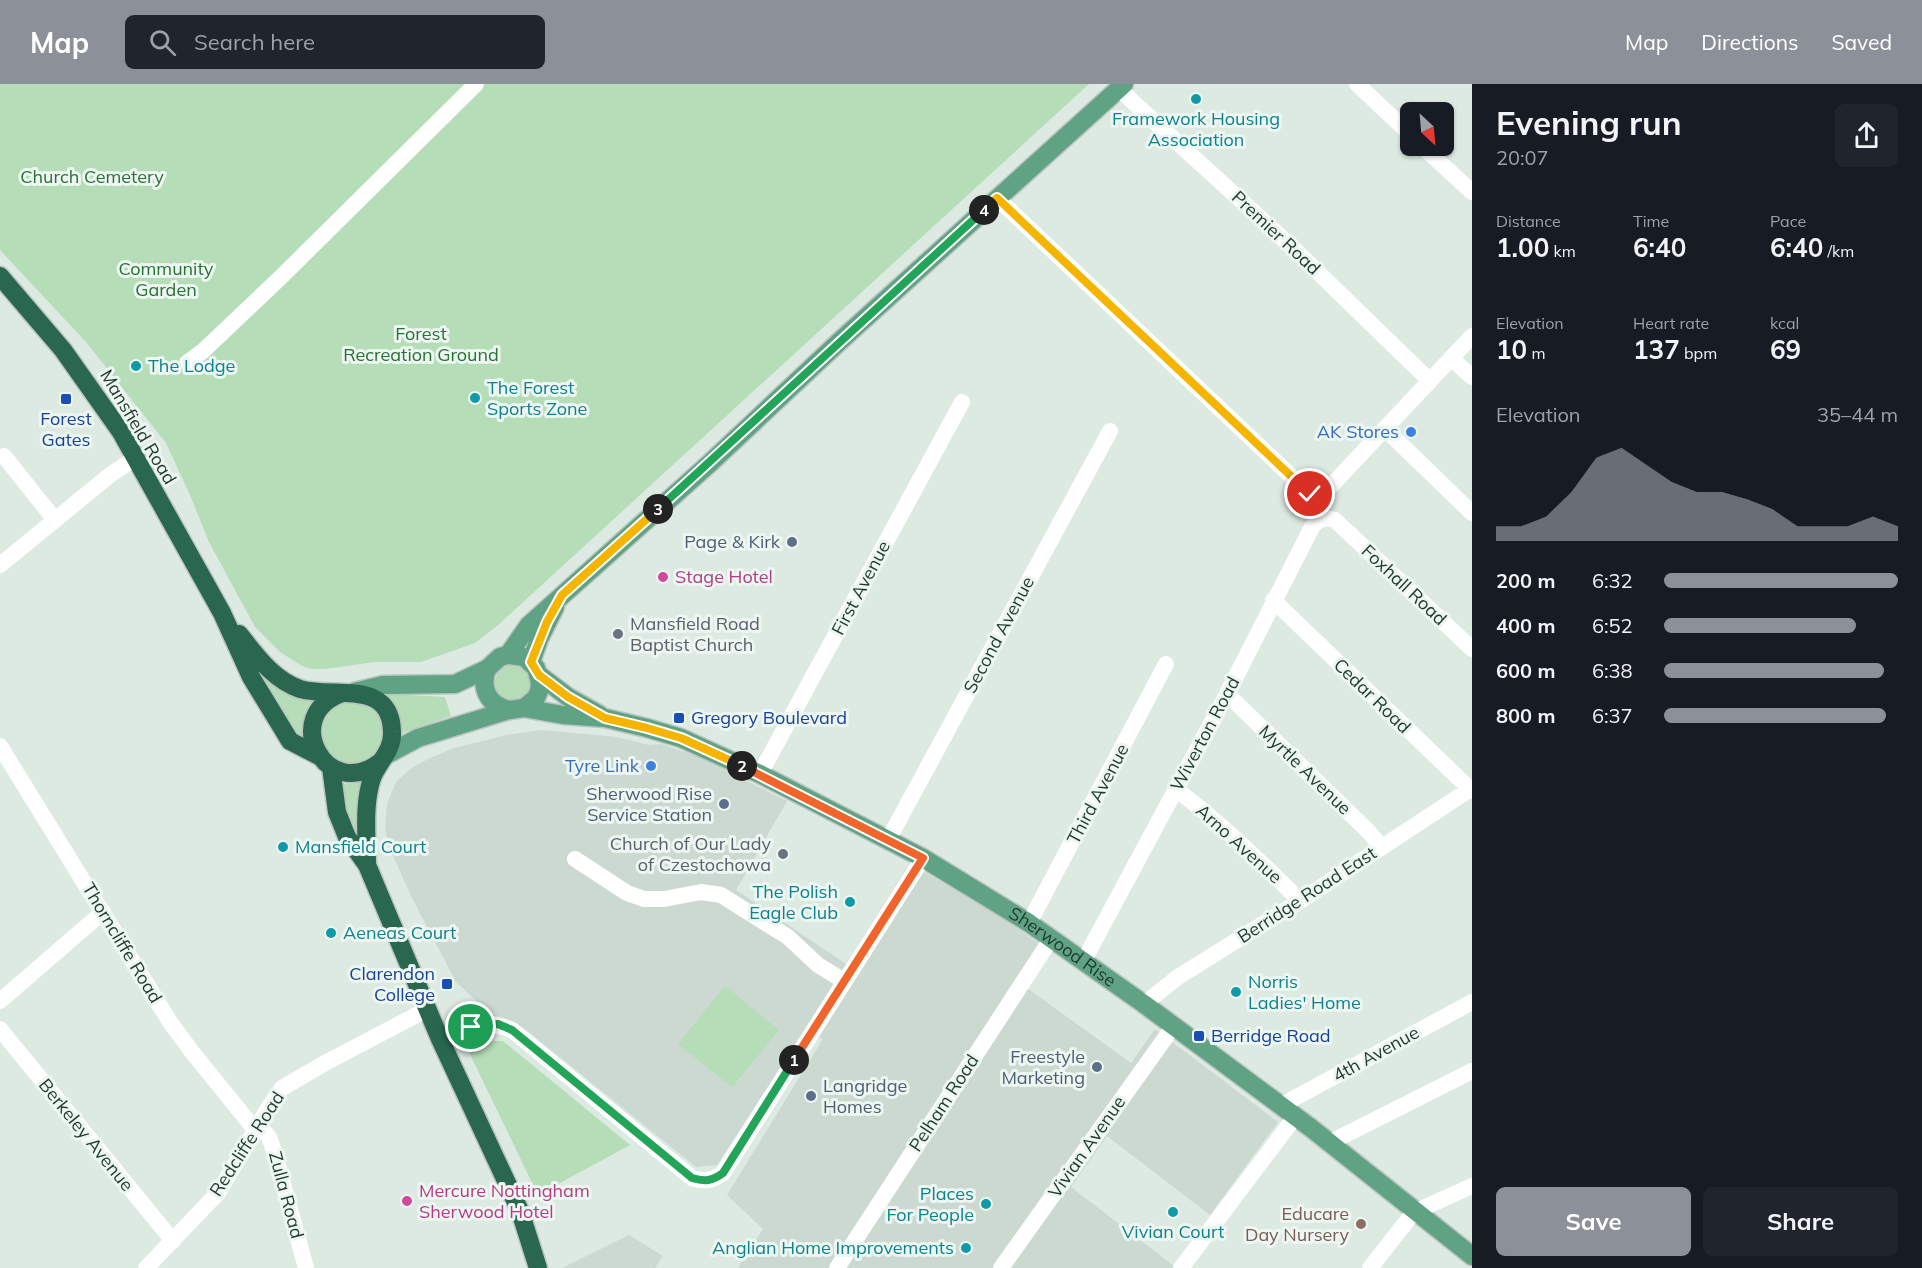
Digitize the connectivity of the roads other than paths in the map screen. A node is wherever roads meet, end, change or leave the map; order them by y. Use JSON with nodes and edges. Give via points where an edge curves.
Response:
{"nodes":[{"id":1,"x":476,"y":84,"type":"edge"},
{"id":2,"x":1357,"y":84,"type":"edge"},
{"id":3,"x":1121,"y":86,"type":"edge"},
{"id":4,"x":1400,"y":125,"type":"edge"},
{"id":5,"x":1433,"y":156,"type":"edge"},
{"id":6,"x":1472,"y":192,"type":"edge"},
{"id":7,"x":997,"y":198,"type":"junction"},
{"id":8,"x":0,"y":276,"type":"edge"},
{"id":9,"x":1472,"y":336,"type":"edge"},
{"id":10,"x":1451,"y":358,"type":"junction"},
{"id":11,"x":187,"y":363,"type":"dead end"},
{"id":12,"x":1472,"y":378,"type":"edge"},
{"id":13,"x":1430,"y":381,"type":"junction"},
{"id":14,"x":962,"y":402,"type":"dead end"},
{"id":15,"x":1385,"y":429,"type":"junction"},
{"id":16,"x":1110,"y":431,"type":"dead end"},
{"id":17,"x":4,"y":456,"type":"dead end"},
{"id":18,"x":135,"y":458,"type":"junction"},
{"id":19,"x":1472,"y":513,"type":"edge"},
{"id":20,"x":55,"y":520,"type":"junction"},
{"id":21,"x":1335,"y":520,"type":"joint"},
{"id":22,"x":0,"y":565,"type":"edge"},
{"id":23,"x":562,"y":595,"type":"junction"},
{"id":24,"x":1273,"y":600,"type":"junction"},
{"id":25,"x":222,"y":613,"type":"junction"},
{"id":26,"x":1472,"y":649,"type":"edge"},
{"id":27,"x":508,"y":655,"type":"junction"},
{"id":28,"x":1166,"y":664,"type":"dead end"},
{"id":29,"x":535,"y":668,"type":"junction"},
{"id":30,"x":487,"y":669,"type":"junction"},
{"id":31,"x":349,"y":693,"type":"junction"},
{"id":32,"x":1227,"y":694,"type":"junction"},
{"id":33,"x":516,"y":709,"type":"junction"},
{"id":34,"x":605,"y":718,"type":"junction"},
{"id":35,"x":0,"y":746,"type":"edge"},
{"id":36,"x":383,"y":758,"type":"junction"},
{"id":37,"x":325,"y":762,"type":"junction"},
{"id":38,"x":760,"y":774,"type":"junction"},
{"id":39,"x":1176,"y":789,"type":"junction"},
{"id":40,"x":1471,"y":789,"type":"edge"},
{"id":41,"x":888,"y":840,"type":"junction"},
{"id":42,"x":1382,"y":847,"type":"junction"},
{"id":43,"x":923,"y":858,"type":"junction"},
{"id":44,"x":575,"y":859,"type":"dead end"},
{"id":45,"x":367,"y":865,"type":"junction"},
{"id":46,"x":1300,"y":901,"type":"junction"},
{"id":47,"x":103,"y":912,"type":"junction"},
{"id":48,"x":1029,"y":923,"type":"junction"},
{"id":49,"x":1051,"y":939,"type":"junction"},
{"id":50,"x":1083,"y":962,"type":"junction"},
{"id":51,"x":844,"y":981,"type":"junction"},
{"id":52,"x":0,"y":1001,"type":"edge"},
{"id":53,"x":1472,"y":1002,"type":"edge"},
{"id":54,"x":1144,"y":1004,"type":"junction"},
{"id":55,"x":428,"y":1009,"type":"junction"},
{"id":56,"x":1173,"y":1027,"type":"junction"},
{"id":57,"x":0,"y":1029,"type":"edge"},
{"id":58,"x":440,"y":1039,"type":"junction"},
{"id":59,"x":1472,"y":1071,"type":"edge"},
{"id":60,"x":1280,"y":1106,"type":"junction"},
{"id":61,"x":1295,"y":1117,"type":"junction"},
{"id":62,"x":257,"y":1128,"type":"junction"},
{"id":63,"x":1329,"y":1143,"type":"junction"},
{"id":64,"x":1472,"y":1186,"type":"edge"},
{"id":65,"x":1414,"y":1212,"type":"junction"},
{"id":66,"x":168,"y":1246,"type":"junction"},
{"id":67,"x":1472,"y":1257,"type":"edge"},
{"id":68,"x":146,"y":1268,"type":"edge"},
{"id":69,"x":167,"y":1268,"type":"edge"},
{"id":70,"x":306,"y":1268,"type":"edge"},
{"id":71,"x":538,"y":1268,"type":"edge"},
{"id":72,"x":837,"y":1268,"type":"edge"},
{"id":73,"x":1001,"y":1268,"type":"edge"},
{"id":74,"x":1181,"y":1268,"type":"edge"},
{"id":75,"x":1370,"y":1268,"type":"edge"}],
"edges":[{"from":1,"to":11,"type":"street","via":[[281,277]]},
{"from":2,"to":4,"type":"street"},
{"from":3,"to":7,"type":"main road"},
{"from":3,"to":13,"type":"street","name":"Premier Road"},
{"from":5,"to":6,"type":"street"},
{"from":7,"to":15,"type":"street","via":[[1310,494],[1329,488]]},
{"from":7,"to":23,"type":"main road"},
{"from":8,"to":18,"type":"highway","name":"Mansfield Road","via":[[87,382]]},
{"from":9,"to":10,"type":"street"},
{"from":10,"to":12,"type":"street"},
{"from":10,"to":13,"type":"street"},
{"from":13,"to":15,"type":"street"},
{"from":14,"to":38,"type":"street","name":"First Avenue"},
{"from":15,"to":19,"type":"street"},
{"from":16,"to":41,"type":"street","name":"Second Avenue"},
{"from":17,"to":20,"type":"street"},
{"from":18,"to":20,"type":"street"},
{"from":18,"to":25,"type":"highway","name":"Mansfield Road"},
{"from":20,"to":22,"type":"street"},
{"from":21,"to":24,"type":"street","name":"Wiverton Road","via":[[1317,520],[1312,526]]},
{"from":21,"to":26,"type":"street","name":"Foxhall Road"},
{"from":23,"to":27,"type":"main road","via":[[529,625]]},
{"from":23,"to":29,"type":"main road","via":[[547,622]]},
{"from":24,"to":32,"type":"street","name":"Wiverton Road"},
{"from":24,"to":40,"type":"street","name":"Cedar Road"},
{"from":25,"to":31,"type":"highway","name":"Mansfield Road","via":[[278,678],[313,692]]},
{"from":25,"to":37,"type":"highway","name":"Mansfield Road","via":[[251,677],[290,741]]},
{"from":27,"to":29,"type":"main road","via":[[524,657]]},
{"from":27,"to":30,"type":"main road"},
{"from":28,"to":48,"type":"street","name":"Third Avenue"},
{"from":29,"to":33,"type":"main road","via":[[540,683],[536,698]]},
{"from":29,"to":34,"type":"main road","name":"Sherwood Rise","via":[[568,697]]},
{"from":30,"to":31,"type":"main road","via":[[455,684],[383,685]]},
{"from":30,"to":33,"type":"main road","via":[[485,692],[494,705]]},
{"from":31,"to":36,"type":"highway","name":"Mansfield Road","via":[[376,700],[389,716],[393,737]]},
{"from":31,"to":37,"type":"highway","name":"Mansfield Road","via":[[329,700],[315,716],[313,740]]},
{"from":32,"to":39,"type":"street","name":"Wiverton Road"},
{"from":32,"to":42,"type":"street","name":"Myrtle Avenue"},
{"from":33,"to":34,"type":"main road","name":"Sherwood Rise"},
{"from":33,"to":36,"type":"main road","via":[[418,738]]},
{"from":34,"to":38,"type":"main road","name":"Sherwood Rise","via":[[681,738]]},
{"from":35,"to":47,"type":"street","name":"Thorncliffe Road"},
{"from":36,"to":37,"type":"highway","name":"Mansfield Road","via":[[358,773],[343,772]]},
{"from":36,"to":45,"type":"highway","name":"Mansfield Road","via":[[372,778],[368,798]]},
{"from":37,"to":45,"type":"highway","name":"Mansfield Road","via":[[347,837]]},
{"from":38,"to":41,"type":"main road","name":"Sherwood Rise"},
{"from":39,"to":46,"type":"street","name":"Arno Avenue"},
{"from":39,"to":50,"type":"street","name":"Wiverton Road"},
{"from":40,"to":42,"type":"street","name":"Berridge Road East"},
{"from":41,"to":43,"type":"main road","name":"Sherwood Rise"},
{"from":42,"to":46,"type":"street","name":"Berridge Road East"},
{"from":43,"to":48,"type":"main road","name":"Sherwood Rise"},
{"from":43,"to":51,"type":"street"},
{"from":44,"to":51,"type":"street","via":[[627,893],[644,899],[701,892],[722,895],[788,937],[818,965]]},
{"from":45,"to":55,"type":"highway","name":"Mansfield Road"},
{"from":46,"to":54,"type":"street","name":"Berridge Road East","via":[[1178,977]]},
{"from":47,"to":52,"type":"street"},
{"from":47,"to":62,"type":"street","name":"Thorncliffe Road","via":[[170,1022]]},
{"from":48,"to":49,"type":"main road","name":"Sherwood Rise"},
{"from":49,"to":50,"type":"main road","name":"Sherwood Rise"},
{"from":49,"to":72,"type":"street","name":"Pelham Road"},
{"from":50,"to":54,"type":"main road","name":"Sherwood Rise"},
{"from":51,"to":58,"type":"street","via":[[723,1173],[714,1180],[692,1178],[512,1030],[488,1024]]},
{"from":53,"to":60,"type":"street","name":"4th Avenue"},
{"from":54,"to":56,"type":"main road","name":"Sherwood Rise"},
{"from":55,"to":58,"type":"highway","name":"Mansfield Road"},
{"from":55,"to":62,"type":"street","name":"Redcliffe Road","via":[[291,1082],[276,1095]]},
{"from":56,"to":60,"type":"main road","name":"Sherwood Rise"},
{"from":56,"to":73,"type":"street","name":"Vivian Avenue"},
{"from":57,"to":66,"type":"street","name":"Berkeley Avenue"},
{"from":58,"to":71,"type":"highway","name":"Mansfield Road","via":[[520,1211]]},
{"from":59,"to":63,"type":"street"},
{"from":60,"to":61,"type":"main road","name":"Sherwood Rise"},
{"from":61,"to":63,"type":"main road","name":"Sherwood Rise"},
{"from":61,"to":74,"type":"street"},
{"from":62,"to":66,"type":"street","name":"Redcliffe Road","via":[[218,1193]]},
{"from":62,"to":70,"type":"street","name":"Zulla Road","via":[[269,1137],[274,1151]]},
{"from":63,"to":65,"type":"main road","name":"Sherwood Rise"},
{"from":64,"to":65,"type":"street"},
{"from":65,"to":67,"type":"main road","name":"Sherwood Rise"},
{"from":65,"to":75,"type":"street"},
{"from":66,"to":68,"type":"street","name":"Redcliffe Road"},
{"from":66,"to":69,"type":"street"}]}
